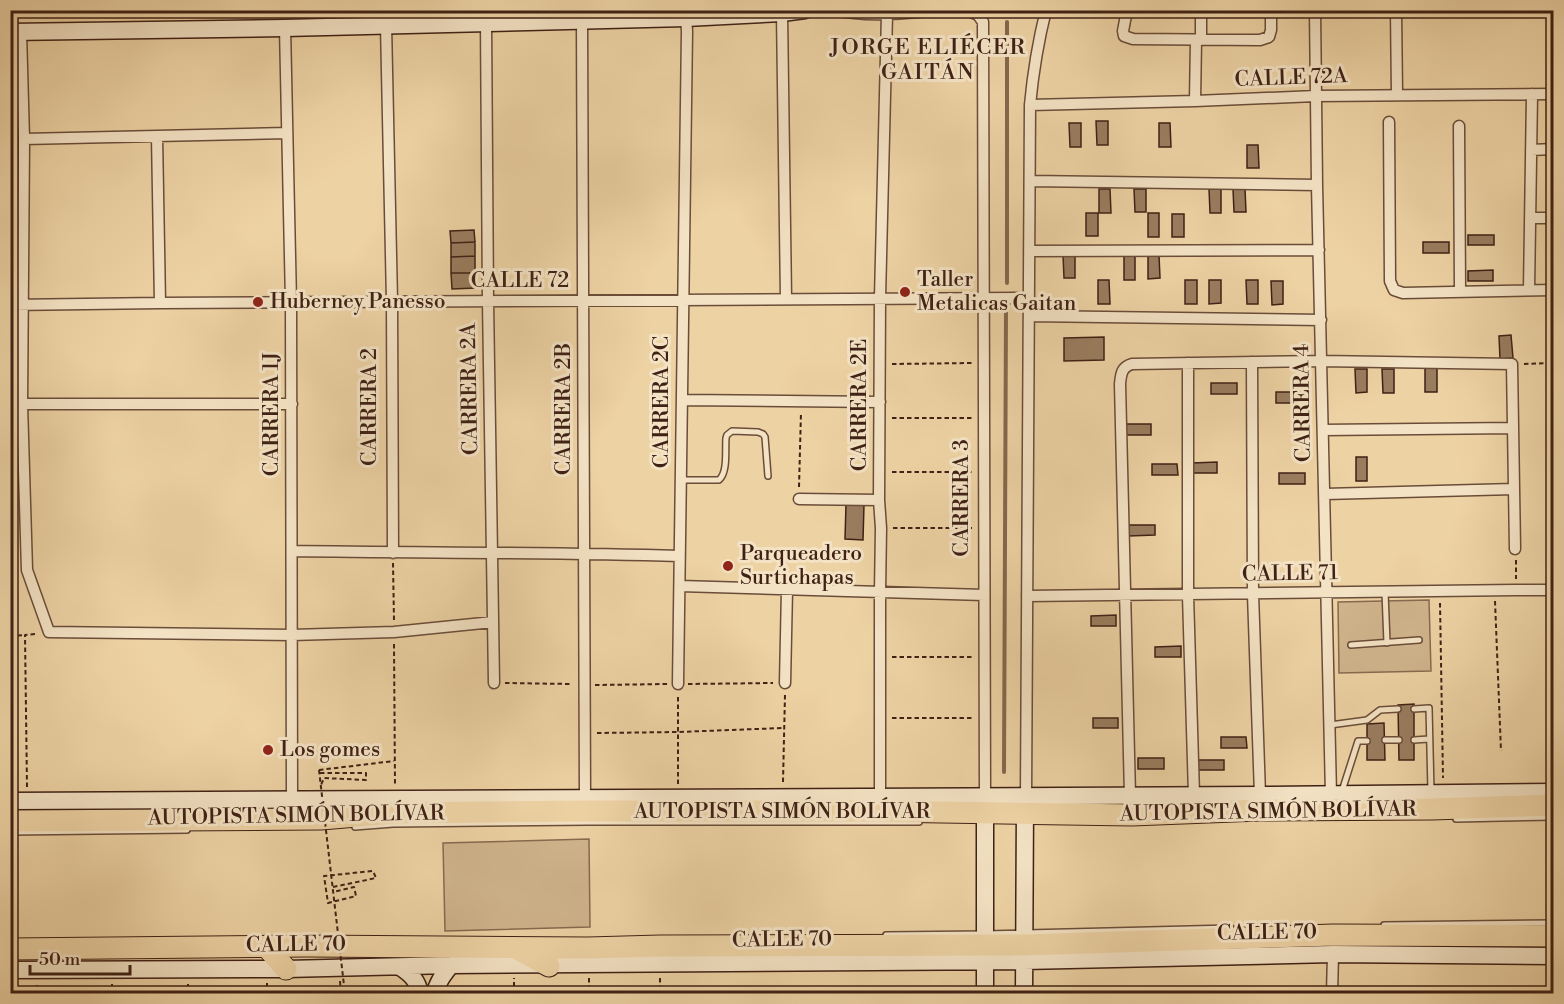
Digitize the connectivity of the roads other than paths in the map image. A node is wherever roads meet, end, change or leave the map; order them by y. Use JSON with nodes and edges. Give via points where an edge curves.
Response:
{"nodes":[{"id":1,"x":805,"y":10,"type":"edge"},
{"id":2,"x":835,"y":10,"type":"edge"},
{"id":3,"x":940,"y":10,"type":"edge"},
{"id":4,"x":967,"y":10,"type":"edge"},
{"id":5,"x":1046,"y":10,"type":"edge"},
{"id":6,"x":1127,"y":10,"type":"edge"},
{"id":7,"x":1201,"y":10,"type":"edge"},
{"id":8,"x":1270,"y":10,"type":"edge"},
{"id":9,"x":1315,"y":10,"type":"edge"},
{"id":10,"x":1396,"y":10,"type":"edge"},
{"id":11,"x":782,"y":14,"type":"junction"},
{"id":12,"x":887,"y":14,"type":"junction"},
{"id":13,"x":595,"y":17,"type":"edge"},
{"id":14,"x":686,"y":18,"type":"junction"},
{"id":15,"x":486,"y":22,"type":"junction"},
{"id":16,"x":386,"y":25,"type":"junction"},
{"id":17,"x":285,"y":28,"type":"junction"},
{"id":18,"x":16,"y":32,"type":"edge"},
{"id":19,"x":1198,"y":40,"type":"junction"},
{"id":20,"x":1532,"y":94,"type":"junction"},
{"id":21,"x":1554,"y":94,"type":"edge"},
{"id":22,"x":1397,"y":95,"type":"junction"},
{"id":23,"x":1316,"y":96,"type":"junction"},
{"id":24,"x":1195,"y":101,"type":"junction"},
{"id":25,"x":1030,"y":105,"type":"junction"},
{"id":26,"x":1389,"y":122,"type":"dead end"},
{"id":27,"x":1459,"y":126,"type":"dead end"},
{"id":28,"x":287,"y":133,"type":"junction"},
{"id":29,"x":157,"y":136,"type":"junction"},
{"id":30,"x":24,"y":139,"type":"junction"},
{"id":31,"x":1554,"y":149,"type":"edge"},
{"id":32,"x":1531,"y":150,"type":"junction"},
{"id":33,"x":1030,"y":181,"type":"junction"},
{"id":34,"x":1317,"y":185,"type":"junction"},
{"id":35,"x":1530,"y":218,"type":"junction"},
{"id":36,"x":1554,"y":218,"type":"edge"},
{"id":37,"x":1319,"y":250,"type":"junction"},
{"id":38,"x":1029,"y":251,"type":"junction"},
{"id":39,"x":1529,"y":290,"type":"junction"},
{"id":40,"x":1554,"y":290,"type":"edge"},
{"id":41,"x":1460,"y":291,"type":"junction"},
{"id":42,"x":879,"y":298,"type":"junction"},
{"id":43,"x":984,"y":298,"type":"junction"},
{"id":44,"x":1029,"y":298,"type":"junction"},
{"id":45,"x":786,"y":299,"type":"junction"},
{"id":46,"x":584,"y":300,"type":"junction"},
{"id":47,"x":682,"y":300,"type":"junction"},
{"id":48,"x":488,"y":301,"type":"junction"},
{"id":49,"x":291,"y":302,"type":"junction"},
{"id":50,"x":392,"y":302,"type":"junction"},
{"id":51,"x":160,"y":303,"type":"junction"},
{"id":52,"x":10,"y":305,"type":"edge"},
{"id":53,"x":23,"y":305,"type":"junction"},
{"id":54,"x":1029,"y":316,"type":"junction"},
{"id":55,"x":1320,"y":320,"type":"junction"},
{"id":56,"x":1321,"y":361,"type":"junction"},
{"id":57,"x":1252,"y":362,"type":"junction"},
{"id":58,"x":1188,"y":363,"type":"junction"},
{"id":59,"x":682,"y":400,"type":"junction"},
{"id":60,"x":880,"y":402,"type":"junction"},
{"id":61,"x":22,"y":404,"type":"junction"},
{"id":62,"x":292,"y":404,"type":"junction"},
{"id":63,"x":1513,"y":428,"type":"junction"},
{"id":64,"x":1323,"y":430,"type":"junction"},
{"id":65,"x":768,"y":476,"type":"dead end"},
{"id":66,"x":681,"y":480,"type":"junction"},
{"id":67,"x":1514,"y":489,"type":"junction"},
{"id":68,"x":1325,"y":494,"type":"junction"},
{"id":69,"x":799,"y":499,"type":"road end"},
{"id":70,"x":879,"y":500,"type":"junction"},
{"id":71,"x":1515,"y":549,"type":"road end"},
{"id":72,"x":292,"y":551,"type":"junction"},
{"id":73,"x":393,"y":553,"type":"junction"},
{"id":74,"x":492,"y":553,"type":"junction"},
{"id":75,"x":585,"y":553,"type":"junction"},
{"id":76,"x":679,"y":556,"type":"junction"},
{"id":77,"x":680,"y":586,"type":"junction"},
{"id":78,"x":787,"y":589,"type":"junction"},
{"id":79,"x":1550,"y":589,"type":"edge"},
{"id":80,"x":880,"y":592,"type":"junction"},
{"id":81,"x":1385,"y":592,"type":"junction"},
{"id":82,"x":1327,"y":593,"type":"junction"},
{"id":83,"x":984,"y":594,"type":"junction"},
{"id":84,"x":1253,"y":594,"type":"junction"},
{"id":85,"x":1188,"y":595,"type":"junction"},
{"id":86,"x":1027,"y":596,"type":"junction"},
{"id":87,"x":1126,"y":596,"type":"junction"},
{"id":88,"x":493,"y":622,"type":"junction"},
{"id":89,"x":292,"y":635,"type":"junction"},
{"id":90,"x":1419,"y":640,"type":"dead end"},
{"id":91,"x":1387,"y":643,"type":"junction"},
{"id":92,"x":1351,"y":645,"type":"dead end"},
{"id":93,"x":494,"y":683,"type":"road end"},
{"id":94,"x":785,"y":683,"type":"road end"},
{"id":95,"x":678,"y":684,"type":"road end"},
{"id":96,"x":1398,"y":709,"type":"dead end"},
{"id":97,"x":1414,"y":709,"type":"dead end"},
{"id":98,"x":1330,"y":725,"type":"junction"},
{"id":99,"x":1429,"y":739,"type":"junction"},
{"id":100,"x":1385,"y":740,"type":"dead end"},
{"id":101,"x":1399,"y":740,"type":"dead end"},
{"id":102,"x":1414,"y":740,"type":"dead end"},
{"id":103,"x":1367,"y":741,"type":"dead end"},
{"id":104,"x":1437,"y":787,"type":"junction"},
{"id":105,"x":1554,"y":792,"type":"edge"},
{"id":106,"x":395,"y":794,"type":"junction"},
{"id":107,"x":1194,"y":795,"type":"junction"},
{"id":108,"x":1260,"y":795,"type":"junction"},
{"id":109,"x":1336,"y":795,"type":"junction"},
{"id":110,"x":1130,"y":796,"type":"junction"},
{"id":111,"x":880,"y":797,"type":"junction"},
{"id":112,"x":585,"y":798,"type":"junction"},
{"id":113,"x":292,"y":799,"type":"junction"},
{"id":114,"x":10,"y":801,"type":"edge"},
{"id":115,"x":1554,"y":805,"type":"edge"},
{"id":116,"x":1026,"y":814,"type":"junction"},
{"id":117,"x":984,"y":815,"type":"junction"},
{"id":118,"x":1554,"y":817,"type":"edge"},
{"id":119,"x":321,"y":819,"type":"junction"},
{"id":120,"x":1190,"y":819,"type":"dead end"},
{"id":121,"x":1454,"y":819,"type":"dead end"},
{"id":122,"x":1061,"y":820,"type":"dead end"},
{"id":123,"x":10,"y":821,"type":"edge"},
{"id":124,"x":926,"y":822,"type":"dead end"},
{"id":125,"x":352,"y":827,"type":"dead end"},
{"id":126,"x":192,"y":830,"type":"dead end"},
{"id":127,"x":10,"y":832,"type":"edge"},
{"id":128,"x":1554,"y":923,"type":"edge"},
{"id":129,"x":1380,"y":925,"type":"dead end"},
{"id":130,"x":1234,"y":928,"type":"dead end"},
{"id":131,"x":880,"y":935,"type":"dead end"},
{"id":132,"x":1554,"y":936,"type":"edge"},
{"id":133,"x":266,"y":946,"type":"junction"},
{"id":134,"x":309,"y":946,"type":"junction"},
{"id":135,"x":985,"y":946,"type":"junction"},
{"id":136,"x":1024,"y":946,"type":"junction"},
{"id":137,"x":514,"y":948,"type":"junction"},
{"id":138,"x":588,"y":948,"type":"junction"},
{"id":139,"x":10,"y":950,"type":"edge"},
{"id":140,"x":1333,"y":954,"type":"junction"},
{"id":141,"x":1554,"y":956,"type":"edge"},
{"id":142,"x":451,"y":965,"type":"junction"},
{"id":143,"x":553,"y":966,"type":"junction"},
{"id":144,"x":400,"y":967,"type":"junction"},
{"id":145,"x":290,"y":969,"type":"junction"},
{"id":146,"x":10,"y":970,"type":"edge"},
{"id":147,"x":420,"y":993,"type":"edge"},
{"id":148,"x":435,"y":993,"type":"edge"},
{"id":149,"x":985,"y":993,"type":"edge"},
{"id":150,"x":1024,"y":993,"type":"edge"},
{"id":151,"x":1332,"y":993,"type":"edge"}],
"edges":[{"from":1,"to":11,"type":"street"},
{"from":2,"to":12,"type":"street"},
{"from":3,"to":12,"type":"street"},
{"from":4,"to":43,"type":"street","name":"CARRERA 3","via":[[983,22]]},
{"from":5,"to":25,"type":"street"},
{"from":6,"to":19,"type":"street","via":[[1124,36]]},
{"from":7,"to":19,"type":"street"},
{"from":8,"to":19,"type":"street","via":[[1269,37]]},
{"from":9,"to":23,"type":"street","name":"CARRERA 4"},
{"from":10,"to":22,"type":"street"},
{"from":11,"to":14,"type":"street"},
{"from":11,"to":45,"type":"street"},
{"from":12,"to":42,"type":"street","name":"CARRERA 2E"},
{"from":13,"to":14,"type":"street"},
{"from":13,"to":15,"type":"street"},
{"from":13,"to":46,"type":"street","name":"CARRERA 2B"},
{"from":14,"to":47,"type":"street","name":"CARRERA 2C"},
{"from":15,"to":16,"type":"street"},
{"from":15,"to":48,"type":"street","name":"CARRERA 2A"},
{"from":16,"to":17,"type":"street"},
{"from":16,"to":50,"type":"street","name":"CARRERA 2"},
{"from":17,"to":18,"type":"street"},
{"from":17,"to":28,"type":"street","name":"CARRERA 1J"},
{"from":18,"to":30,"type":"street"},
{"from":19,"to":24,"type":"street"},
{"from":20,"to":21,"type":"street","name":"CALLE 72A"},
{"from":20,"to":22,"type":"street","name":"CALLE 72A"},
{"from":20,"to":32,"type":"street"},
{"from":22,"to":23,"type":"street","name":"CALLE 72A"},
{"from":23,"to":24,"type":"street","name":"CALLE 72A"},
{"from":23,"to":34,"type":"street","name":"CARRERA 4"},
{"from":24,"to":25,"type":"street","name":"CALLE 72A"},
{"from":25,"to":33,"type":"street"},
{"from":26,"to":41,"type":"street","via":[[1390,281],[1394,290],[1403,293]]},
{"from":27,"to":41,"type":"street"},
{"from":28,"to":29,"type":"street"},
{"from":28,"to":49,"type":"street","name":"CARRERA 1J"},
{"from":29,"to":30,"type":"street"},
{"from":29,"to":51,"type":"street"},
{"from":30,"to":53,"type":"street"},
{"from":31,"to":32,"type":"street"},
{"from":32,"to":35,"type":"street"},
{"from":33,"to":34,"type":"street"},
{"from":33,"to":38,"type":"street"},
{"from":34,"to":37,"type":"street","name":"CARRERA 4"},
{"from":35,"to":36,"type":"street"},
{"from":35,"to":39,"type":"street"},
{"from":37,"to":38,"type":"street"},
{"from":37,"to":55,"type":"street","name":"CARRERA 4"},
{"from":38,"to":44,"type":"street"},
{"from":39,"to":40,"type":"street"},
{"from":39,"to":41,"type":"street"},
{"from":42,"to":43,"type":"street","name":"CALLE 72"},
{"from":42,"to":45,"type":"street","name":"CALLE 72"},
{"from":42,"to":60,"type":"street","name":"CARRERA 2E"},
{"from":43,"to":44,"type":"street","name":"CALLE 72"},
{"from":43,"to":83,"type":"street","name":"CARRERA 3"},
{"from":44,"to":54,"type":"street"},
{"from":45,"to":47,"type":"street","name":"CALLE 72"},
{"from":46,"to":47,"type":"street","name":"CALLE 72"},
{"from":46,"to":48,"type":"street","name":"CALLE 72"},
{"from":46,"to":75,"type":"street","name":"CARRERA 2B"},
{"from":47,"to":59,"type":"street","name":"CARRERA 2C"},
{"from":48,"to":50,"type":"street","name":"CALLE 72"},
{"from":48,"to":74,"type":"street","name":"CARRERA 2A"},
{"from":49,"to":50,"type":"street","name":"CALLE 72"},
{"from":49,"to":51,"type":"street","name":"CALLE 72"},
{"from":49,"to":62,"type":"street","name":"CARRERA 1J"},
{"from":50,"to":73,"type":"street","name":"CARRERA 2"},
{"from":51,"to":53,"type":"street","name":"CALLE 72"},
{"from":52,"to":53,"type":"street","name":"CALLE 72"},
{"from":53,"to":61,"type":"street"},
{"from":54,"to":55,"type":"street"},
{"from":54,"to":86,"type":"street"},
{"from":55,"to":56,"type":"street","name":"CARRERA 4"},
{"from":56,"to":57,"type":"street"},
{"from":56,"to":63,"type":"street","via":[[1512,364]]},
{"from":56,"to":64,"type":"street","name":"CARRERA 4"},
{"from":57,"to":58,"type":"street"},
{"from":57,"to":84,"type":"street"},
{"from":58,"to":85,"type":"street"},
{"from":58,"to":87,"type":"street","via":[[1132,364],[1121,372]]},
{"from":59,"to":60,"type":"street"},
{"from":59,"to":66,"type":"street","name":"CARRERA 2C"},
{"from":60,"to":70,"type":"street","name":"CARRERA 2E"},
{"from":61,"to":62,"type":"street"},
{"from":61,"to":89,"type":"street","via":[[27,570],[49,632]]},
{"from":62,"to":72,"type":"street","name":"CARRERA 1J"},
{"from":63,"to":64,"type":"street"},
{"from":63,"to":67,"type":"street"},
{"from":64,"to":68,"type":"street","name":"CARRERA 4"},
{"from":65,"to":66,"type":"lane","via":[[763,434],[732,431],[726,438],[722,478]]},
{"from":66,"to":76,"type":"street","name":"CARRERA 2C"},
{"from":67,"to":68,"type":"street"},
{"from":67,"to":71,"type":"street"},
{"from":68,"to":82,"type":"street","name":"CARRERA 4"},
{"from":69,"to":70,"type":"street"},
{"from":70,"to":80,"type":"street","name":"CARRERA 2E"},
{"from":72,"to":73,"type":"street"},
{"from":72,"to":89,"type":"street","name":"CARRERA 1J"},
{"from":73,"to":74,"type":"street"},
{"from":74,"to":75,"type":"street"},
{"from":74,"to":88,"type":"street","name":"CARRERA 2A"},
{"from":75,"to":76,"type":"street"},
{"from":75,"to":112,"type":"street","name":"CARRERA 2B"},
{"from":76,"to":77,"type":"street","name":"CARRERA 2C"},
{"from":77,"to":78,"type":"street"},
{"from":77,"to":95,"type":"street","name":"CARRERA 2C"},
{"from":78,"to":80,"type":"street"},
{"from":78,"to":94,"type":"street"},
{"from":79,"to":81,"type":"street","name":"CALLE 71"},
{"from":80,"to":83,"type":"street"},
{"from":80,"to":111,"type":"street","name":"CARRERA 2E"},
{"from":81,"to":82,"type":"street","name":"CALLE 71"},
{"from":81,"to":91,"type":"lane"},
{"from":82,"to":84,"type":"street","name":"CALLE 71"},
{"from":82,"to":98,"type":"street","name":"CARRERA 4"},
{"from":83,"to":117,"type":"street","name":"CARRERA 3"},
{"from":84,"to":85,"type":"street","name":"CALLE 71"},
{"from":84,"to":108,"type":"street"},
{"from":85,"to":87,"type":"street","name":"CALLE 71"},
{"from":85,"to":107,"type":"street"},
{"from":86,"to":87,"type":"street","name":"CALLE 71"},
{"from":86,"to":116,"type":"street"},
{"from":87,"to":110,"type":"street"},
{"from":88,"to":89,"type":"street","via":[[394,632]]},
{"from":88,"to":93,"type":"street","name":"CARRERA 2A"},
{"from":89,"to":113,"type":"street","name":"CARRERA 1J"},
{"from":90,"to":91,"type":"lane"},
{"from":91,"to":92,"type":"lane"},
{"from":96,"to":98,"type":"lane","via":[[1380,710],[1366,720]]},
{"from":97,"to":99,"type":"lane","via":[[1429,708]]},
{"from":98,"to":109,"type":"street","name":"CARRERA 4"},
{"from":99,"to":102,"type":"lane"},
{"from":99,"to":104,"type":"lane"},
{"from":100,"to":101,"type":"lane"},
{"from":103,"to":109,"type":"lane","via":[[1358,741]]},
{"from":104,"to":105,"type":"street"},
{"from":104,"to":109,"type":"street"},
{"from":106,"to":112,"type":"street"},
{"from":106,"to":113,"type":"street"},
{"from":106,"to":119,"type":"highway"},
{"from":107,"to":108,"type":"street"},
{"from":107,"to":110,"type":"street"},
{"from":108,"to":109,"type":"street"},
{"from":110,"to":116,"type":"street"},
{"from":111,"to":112,"type":"street"},
{"from":111,"to":117,"type":"street"},
{"from":113,"to":114,"type":"street"},
{"from":115,"to":116,"type":"highway","name":"AUTOPISTA SIMÓN BOLÍVAR"},
{"from":116,"to":117,"type":"highway","name":"AUTOPISTA SIMÓN BOLÍVAR"},
{"from":116,"to":136,"type":"street"},
{"from":117,"to":119,"type":"highway","name":"AUTOPISTA SIMÓN BOLÍVAR","via":[[576,811],[393,813]]},
{"from":117,"to":135,"type":"street","name":"CARRERA 3"},
{"from":118,"to":121,"type":"lane"},
{"from":119,"to":123,"type":"highway","name":"AUTOPISTA SIMÓN BOLÍVAR"},
{"from":120,"to":122,"type":"lane"},
{"from":124,"to":125,"type":"lane"},
{"from":126,"to":127,"type":"lane"},
{"from":128,"to":129,"type":"lane"},
{"from":130,"to":136,"type":"lane"},
{"from":131,"to":135,"type":"lane"},
{"from":132,"to":136,"type":"highway","via":[[1333,935]]},
{"from":133,"to":134,"type":"highway"},
{"from":133,"to":139,"type":"highway"},
{"from":133,"to":145,"type":"highway"},
{"from":134,"to":137,"type":"highway"},
{"from":134,"to":145,"type":"highway"},
{"from":135,"to":136,"type":"highway"},
{"from":135,"to":138,"type":"highway"},
{"from":135,"to":143,"type":"street","name":"CALLE 70"},
{"from":135,"to":149,"type":"street","name":"CARRERA 3"},
{"from":136,"to":140,"type":"street","name":"CALLE 70"},
{"from":136,"to":150,"type":"street"},
{"from":137,"to":138,"type":"highway"},
{"from":137,"to":143,"type":"highway"},
{"from":138,"to":143,"type":"highway"},
{"from":140,"to":141,"type":"street","name":"CALLE 70"},
{"from":140,"to":151,"type":"street"},
{"from":142,"to":143,"type":"street","name":"CALLE 70"},
{"from":142,"to":144,"type":"street","name":"CALLE 70"},
{"from":142,"to":148,"type":"street"},
{"from":144,"to":145,"type":"street","name":"CALLE 70"},
{"from":144,"to":147,"type":"street","via":[[412,975]]},
{"from":145,"to":146,"type":"street","name":"CALLE 70"}]}
